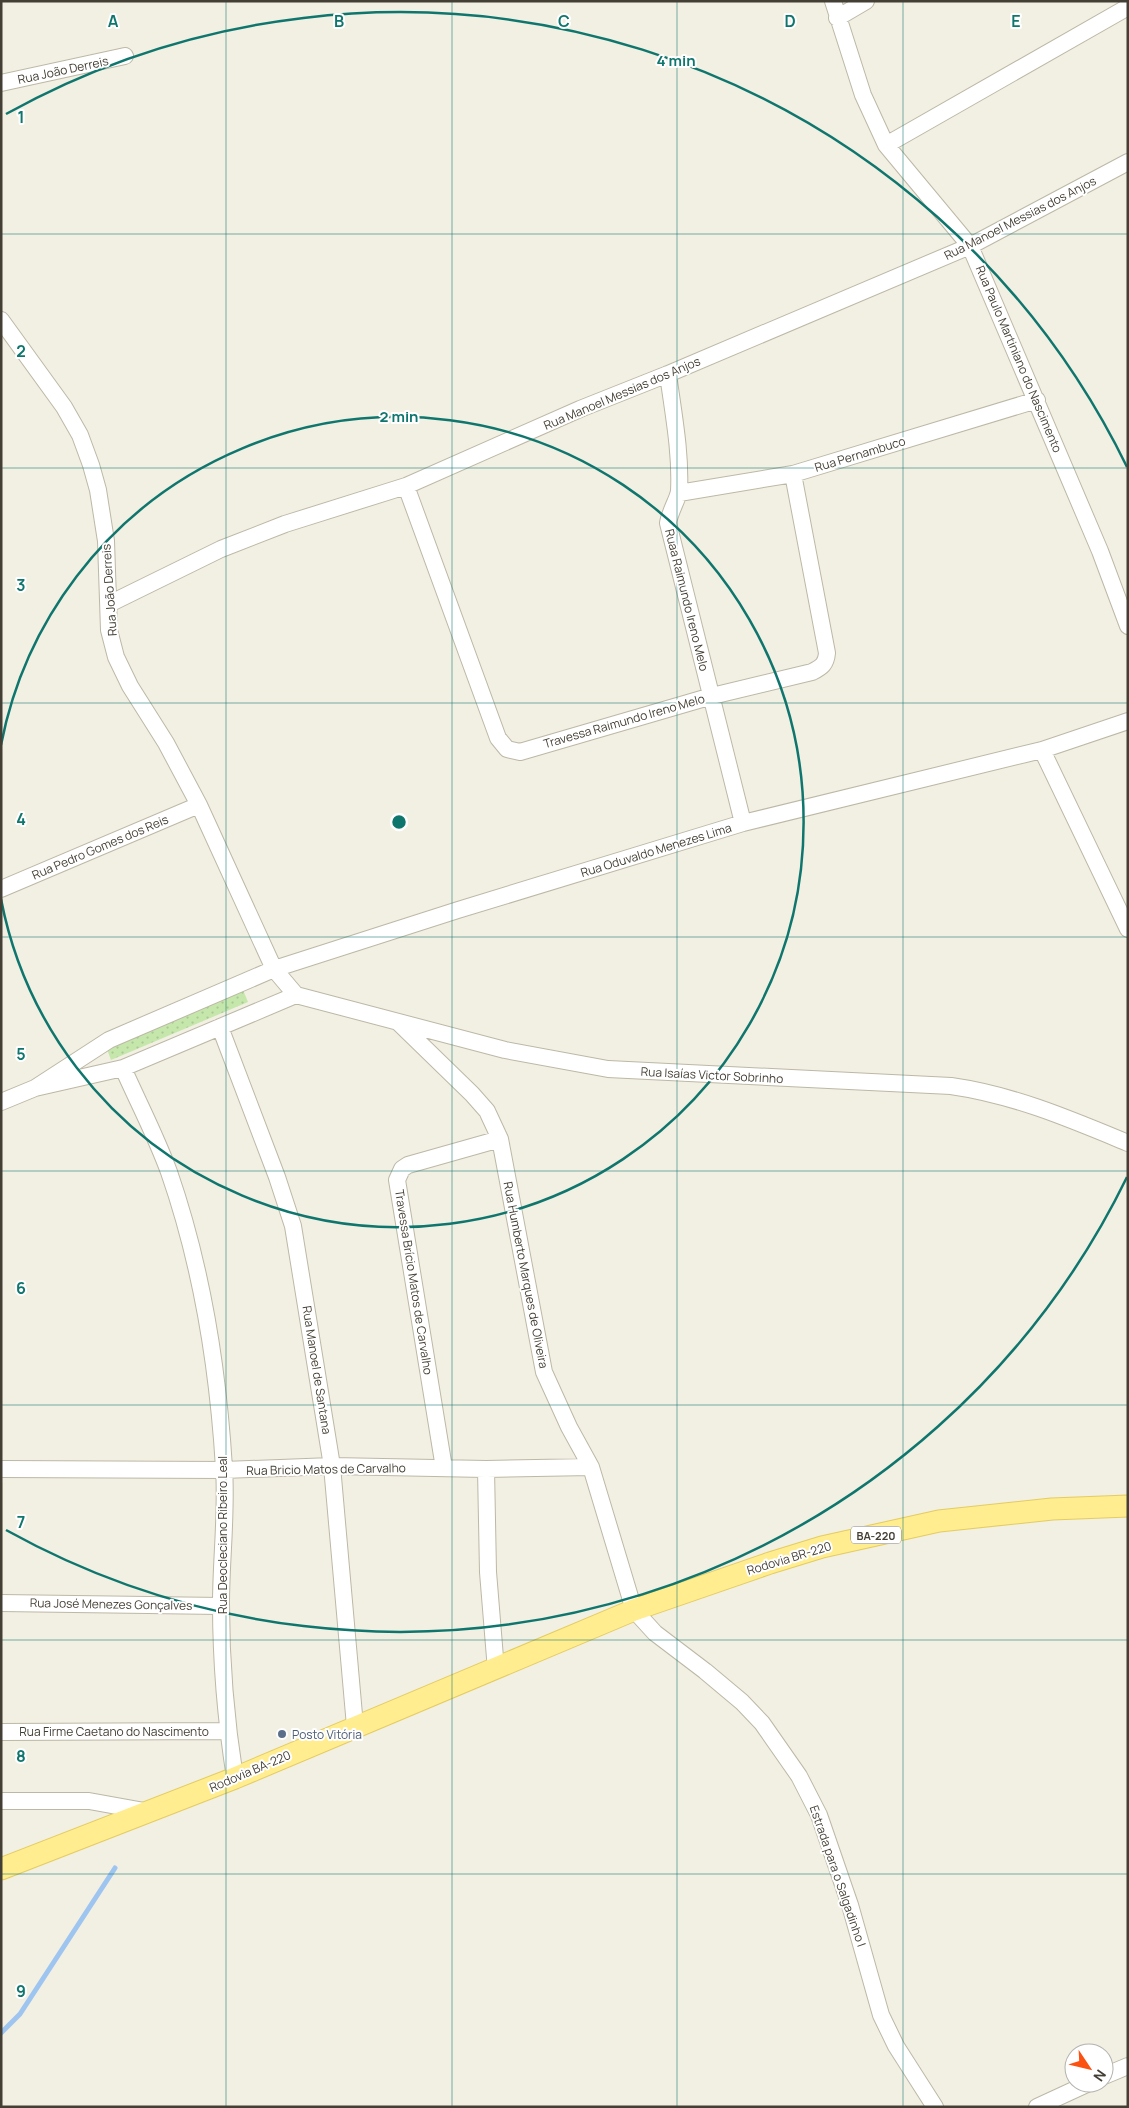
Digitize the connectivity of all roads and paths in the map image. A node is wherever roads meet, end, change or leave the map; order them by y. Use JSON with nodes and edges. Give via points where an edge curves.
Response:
{"nodes":[{"id":1,"x":833,"y":1,"type":"edge"},
{"id":2,"x":866,"y":1,"type":"edge"},
{"id":3,"x":1128,"y":7,"type":"edge"},
{"id":4,"x":837,"y":18,"type":"junction"},
{"id":5,"x":125,"y":56,"type":"dead end"},
{"id":6,"x":1,"y":83,"type":"edge"},
{"id":7,"x":886,"y":145,"type":"junction"},
{"id":8,"x":1128,"y":162,"type":"edge"},
{"id":9,"x":970,"y":246,"type":"junction"},
{"id":10,"x":1,"y":320,"type":"edge"},
{"id":11,"x":668,"y":374,"type":"junction"},
{"id":12,"x":1037,"y":400,"type":"junction"},
{"id":13,"x":793,"y":474,"type":"junction"},
{"id":14,"x":406,"y":486,"type":"junction"},
{"id":15,"x":679,"y":493,"type":"junction"},
{"id":16,"x":108,"y":604,"type":"junction"},
{"id":17,"x":1128,"y":626,"type":"edge"},
{"id":18,"x":712,"y":696,"type":"junction"},
{"id":19,"x":1128,"y":721,"type":"edge"},
{"id":20,"x":1042,"y":750,"type":"junction"},
{"id":21,"x":199,"y":804,"type":"junction"},
{"id":22,"x":743,"y":823,"type":"junction"},
{"id":23,"x":1,"y":889,"type":"edge"},
{"id":24,"x":1128,"y":929,"type":"edge"},
{"id":25,"x":274,"y":969,"type":"junction"},
{"id":26,"x":296,"y":995,"type":"junction"},
{"id":27,"x":399,"y":1023,"type":"junction"},
{"id":28,"x":220,"y":1027,"type":"junction"},
{"id":29,"x":123,"y":1068,"type":"junction"},
{"id":30,"x":35,"y":1088,"type":"junction"},
{"id":31,"x":1,"y":1102,"type":"edge"},
{"id":32,"x":500,"y":1139,"type":"junction"},
{"id":33,"x":1128,"y":1143,"type":"edge"},
{"id":34,"x":332,"y":1466,"type":"junction"},
{"id":35,"x":591,"y":1467,"type":"junction"},
{"id":36,"x":444,"y":1468,"type":"junction"},
{"id":37,"x":1,"y":1469,"type":"edge"},
{"id":38,"x":486,"y":1469,"type":"junction"},
{"id":39,"x":224,"y":1470,"type":"junction"},
{"id":40,"x":1128,"y":1506,"type":"edge"},
{"id":41,"x":1,"y":1603,"type":"edge"},
{"id":42,"x":221,"y":1606,"type":"junction"},
{"id":43,"x":634,"y":1610,"type":"junction"},
{"id":44,"x":496,"y":1670,"type":"junction"},
{"id":45,"x":355,"y":1726,"type":"junction"},
{"id":46,"x":227,"y":1730,"type":"junction"},
{"id":47,"x":1,"y":1732,"type":"edge"},
{"id":48,"x":235,"y":1778,"type":"junction"},
{"id":49,"x":1,"y":1801,"type":"edge"},
{"id":50,"x":150,"y":1812,"type":"junction"},
{"id":51,"x":1,"y":1869,"type":"edge"},
{"id":52,"x":1128,"y":2066,"type":"edge"},
{"id":53,"x":1114,"y":2072,"type":"edge"},
{"id":54,"x":1067,"y":2093,"type":"edge"},
{"id":55,"x":935,"y":2107,"type":"edge"},
{"id":56,"x":1036,"y":2107,"type":"edge"}],
"edges":[{"from":1,"to":4,"type":"street","name":"Rua Paulo Martiniano do Nascimento"},
{"from":2,"to":4,"type":"street"},
{"from":3,"to":7,"type":"street"},
{"from":4,"to":7,"type":"street","name":"Rua Paulo Martiniano do Nascimento","via":[[864,95]]},
{"from":5,"to":6,"type":"street","name":"Rua João Derreis"},
{"from":7,"to":9,"type":"street","name":"Rua Paulo Martiniano do Nascimento"},
{"from":8,"to":9,"type":"street","name":"Rua Manoel Messias dos Anjos"},
{"from":9,"to":11,"type":"street","name":"Rua Manoel Messias dos Anjos"},
{"from":9,"to":12,"type":"street","name":"Rua Paulo Martiniano do Nascimento"},
{"from":10,"to":16,"type":"street","name":"Rua João Derreis","via":[[64,407],[80,435],[98,490],[106,541]]},
{"from":11,"to":14,"type":"street","name":"Rua Manoel Messias dos Anjos"},
{"from":11,"to":15,"type":"street","name":"Ruaa Raimundo Ireno Melo"},
{"from":12,"to":13,"type":"street","name":"Rua Pernambuco"},
{"from":12,"to":17,"type":"street","name":"Rua Paulo Martiniano do Nascimento"},
{"from":13,"to":15,"type":"street","name":"Rua Pernambuco"},
{"from":13,"to":18,"type":"street","name":"Travessa Raimundo Ireno Melo","via":[[828,653],[826,660],[823,666],[812,672]]},
{"from":14,"to":16,"type":"street","name":"Rua Manoel Messias dos Anjos","via":[[230,545]]},
{"from":14,"to":18,"type":"street","name":"Travessa Raimundo Ireno Melo","via":[[498,738],[507,749],[520,752]]},
{"from":15,"to":18,"type":"street","name":"Ruaa Raimundo Ireno Melo","via":[[668,523]]},
{"from":16,"to":21,"type":"street","name":"Rua João Derreis","via":[[116,657]]},
{"from":18,"to":22,"type":"street","name":"Ruaa Raimundo Ireno Melo"},
{"from":19,"to":20,"type":"street","name":"Rua Oduvaldo Menezes Lima"},
{"from":20,"to":22,"type":"street","name":"Rua Oduvaldo Menezes Lima"},
{"from":20,"to":24,"type":"street"},
{"from":21,"to":23,"type":"street","name":"Rua Pedro Gomes dos Reis"},
{"from":21,"to":25,"type":"street","name":"Rua João Derreis"},
{"from":22,"to":25,"type":"street","name":"Rua Oduvaldo Menezes Lima"},
{"from":25,"to":26,"type":"street","name":"Rua João Derreis"},
{"from":25,"to":30,"type":"street","name":"Rua Oduvaldo Menezes Lima","via":[[109,1040]]},
{"from":26,"to":27,"type":"street","name":"Rua Isaías Victor Sobrinho"},
{"from":26,"to":28,"type":"street"},
{"from":27,"to":32,"type":"street","name":"Rua Humberto Marques de Oliveira","via":[[487,1111]]},
{"from":27,"to":33,"type":"street","name":"Rua Isaías Victor Sobrinho","via":[[505,1050],[608,1070],[981,1090],[1053,1111]]},
{"from":28,"to":29,"type":"street"},
{"from":28,"to":34,"type":"street","name":"Rua Manoel de Santana","via":[[293,1226]]},
{"from":29,"to":30,"type":"street"},
{"from":29,"to":39,"type":"street","name":"Rua Deocleciano Ribeiro Leal","via":[[168,1169],[198,1275],[215,1365]]},
{"from":30,"to":31,"type":"street"},
{"from":32,"to":35,"type":"street","name":"Rua Humberto Marques de Oliveira","via":[[544,1372]]},
{"from":32,"to":36,"type":"street","name":"Travessa Brício Matos de Carvalho","via":[[408,1165],[397,1180]]},
{"from":34,"to":36,"type":"street","name":"Rua Bricio Matos de Carvalho"},
{"from":34,"to":39,"type":"street","name":"Rua Bricio Matos de Carvalho"},
{"from":34,"to":45,"type":"street","name":"Rua Manoel de Santana"},
{"from":35,"to":38,"type":"street","name":"Rua Bricio Matos de Carvalho"},
{"from":35,"to":43,"type":"street","name":"Rua Humberto Marques de Oliveira"},
{"from":36,"to":38,"type":"street","name":"Rua Bricio Matos de Carvalho"},
{"from":37,"to":39,"type":"street","name":"Rua Bricio Matos de Carvalho"},
{"from":38,"to":44,"type":"street","via":[[488,1572]]},
{"from":39,"to":42,"type":"street","name":"Rua Deocleciano Ribeiro Leal"},
{"from":40,"to":43,"type":"main road","name":"Rodovia BR-220","number":"BA-220","via":[[1052,1509],[940,1521],[770,1562]]},
{"from":41,"to":42,"type":"street","name":"Rua José Menezes Gonçalves"},
{"from":42,"to":46,"type":"street","name":"Rua Deocleciano Ribeiro Leal"},
{"from":43,"to":44,"type":"main road","name":"Rodovia BA-220","number":"BA-220"},
{"from":43,"to":55,"type":"street","name":"Estrada para o Salgadinho I","via":[[655,1633],[742,1702],[762,1723],[799,1776],[819,1815],[847,1896],[881,2015],[896,2046]]},
{"from":44,"to":45,"type":"main road","name":"Rodovia BA-220","number":"BA-220"},
{"from":45,"to":48,"type":"main road","name":"Rodovia BA-220","number":"BA-220"},
{"from":46,"to":47,"type":"street","name":"Rua Firme Caetano do Nascimento"},
{"from":46,"to":48,"type":"street","name":"Rua Deocleciano Ribeiro Leal"},
{"from":48,"to":50,"type":"main road","name":"Rodovia BA-220","number":"BA-220"},
{"from":49,"to":50,"type":"street","via":[[89,1801]]},
{"from":50,"to":51,"type":"main road","name":"Rodovia BA-220","number":"BA-220"},
{"from":52,"to":53,"type":"street"},
{"from":54,"to":56,"type":"street"}]}
